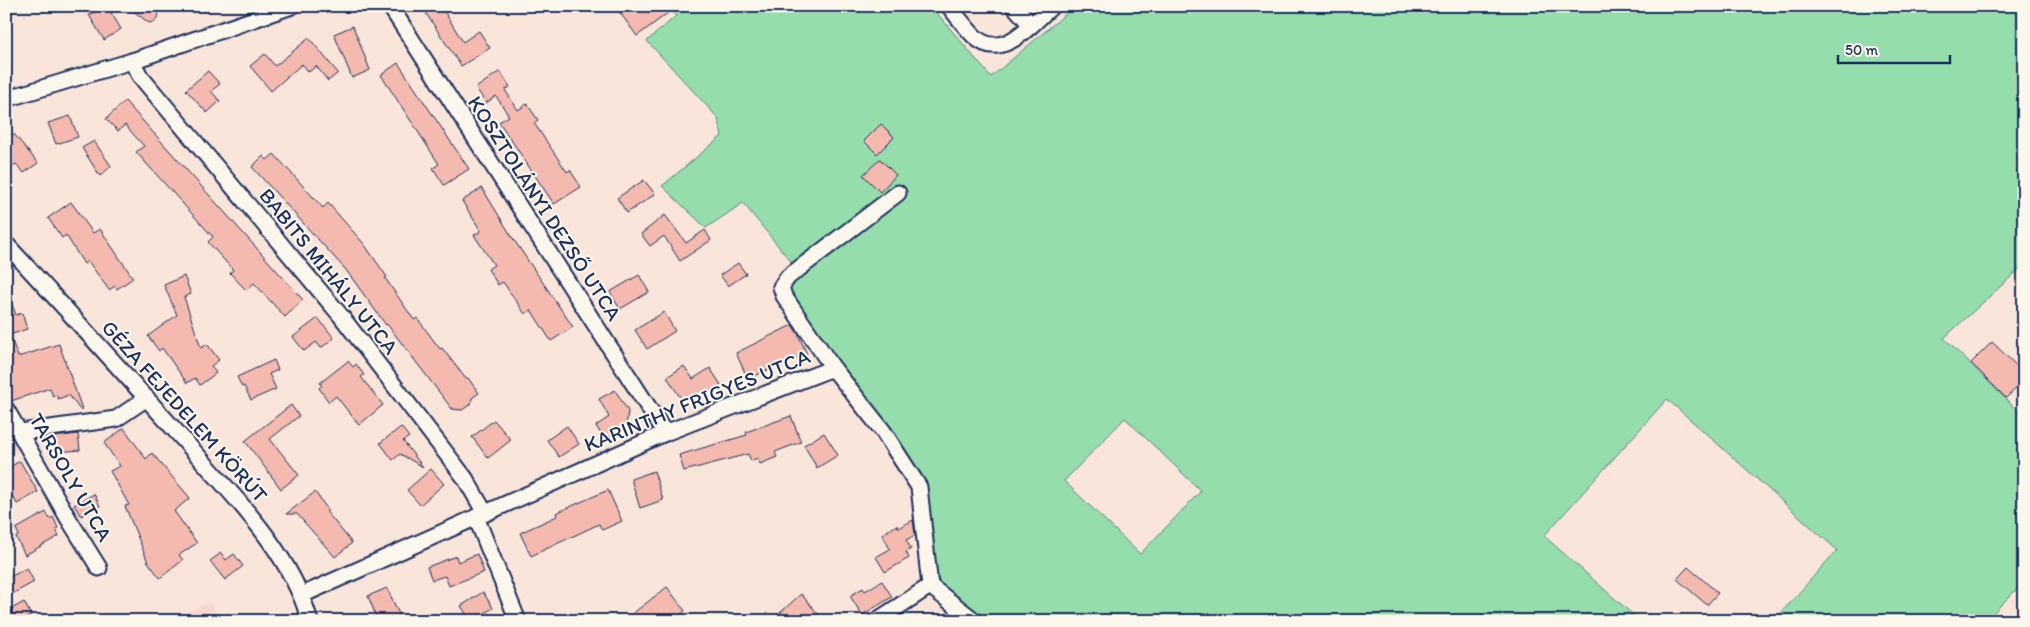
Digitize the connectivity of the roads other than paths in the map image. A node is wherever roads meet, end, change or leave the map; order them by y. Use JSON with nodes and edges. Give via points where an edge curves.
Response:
{"nodes":[{"id":1,"x":292,"y":6,"type":"edge"},
{"id":2,"x":390,"y":6,"type":"edge"},
{"id":3,"x":949,"y":6,"type":"edge"},
{"id":4,"x":1014,"y":6,"type":"edge"},
{"id":5,"x":1052,"y":6,"type":"edge"},
{"id":6,"x":1030,"y":24,"type":"junction"},
{"id":7,"x":132,"y":61,"type":"junction"},
{"id":8,"x":6,"y":99,"type":"edge"},
{"id":9,"x":898,"y":193,"type":"dead end"},
{"id":10,"x":6,"y":244,"type":"edge"},
{"id":11,"x":833,"y":368,"type":"junction"},
{"id":12,"x":147,"y":398,"type":"junction"},
{"id":13,"x":6,"y":409,"type":"edge"},
{"id":14,"x":21,"y":432,"type":"junction"},
{"id":15,"x":665,"y":434,"type":"junction"},
{"id":16,"x":481,"y":515,"type":"junction"},
{"id":17,"x":99,"y":568,"type":"dead end"},
{"id":18,"x":930,"y":586,"type":"junction"},
{"id":19,"x":302,"y":595,"type":"junction"},
{"id":20,"x":310,"y":621,"type":"edge"},
{"id":21,"x":518,"y":621,"type":"edge"},
{"id":22,"x":876,"y":621,"type":"edge"},
{"id":23,"x":975,"y":621,"type":"edge"}],
"edges":[{"from":1,"to":7,"type":"street"},
{"from":2,"to":15,"type":"street","name":"KOSZTOLÁNYI DEZSŐ UTCA"},
{"from":3,"to":6,"type":"street","via":[[975,37],[992,46],[1005,44]]},
{"from":4,"to":6,"type":"street"},
{"from":5,"to":6,"type":"street"},
{"from":7,"to":8,"type":"street"},
{"from":7,"to":16,"type":"street","name":"BABITS MIHÁLY UTCA","via":[[140,76],[347,324],[465,478]]},
{"from":9,"to":11,"type":"street","via":[[788,277],[781,287]]},
{"from":10,"to":12,"type":"street","name":"GÉZA FEJEDELEM KÖRÚT"},
{"from":11,"to":15,"type":"street","name":"KARINTHY FRIGYES UTCA"},
{"from":11,"to":18,"type":"street","name":"KARINTHY FRIGYES UTCA","via":[[883,431],[919,487]]},
{"from":12,"to":14,"type":"street","via":[[116,419]]},
{"from":12,"to":19,"type":"street","name":"GÉZA FEJEDELEM KÖRÚT","via":[[247,512],[284,563]]},
{"from":13,"to":14,"type":"street","name":"TARSOLY UTCA"},
{"from":14,"to":17,"type":"street","name":"TARSOLY UTCA"},
{"from":15,"to":16,"type":"street","name":"KARINTHY FRIGYES UTCA"},
{"from":16,"to":19,"type":"street","name":"KARINTHY FRIGYES UTCA"},
{"from":16,"to":21,"type":"street","name":"BABITS MIHÁLY UTCA"},
{"from":18,"to":22,"type":"street"},
{"from":18,"to":23,"type":"street"},
{"from":19,"to":20,"type":"street","name":"GÉZA FEJEDELEM KÖRÚT"}]}
